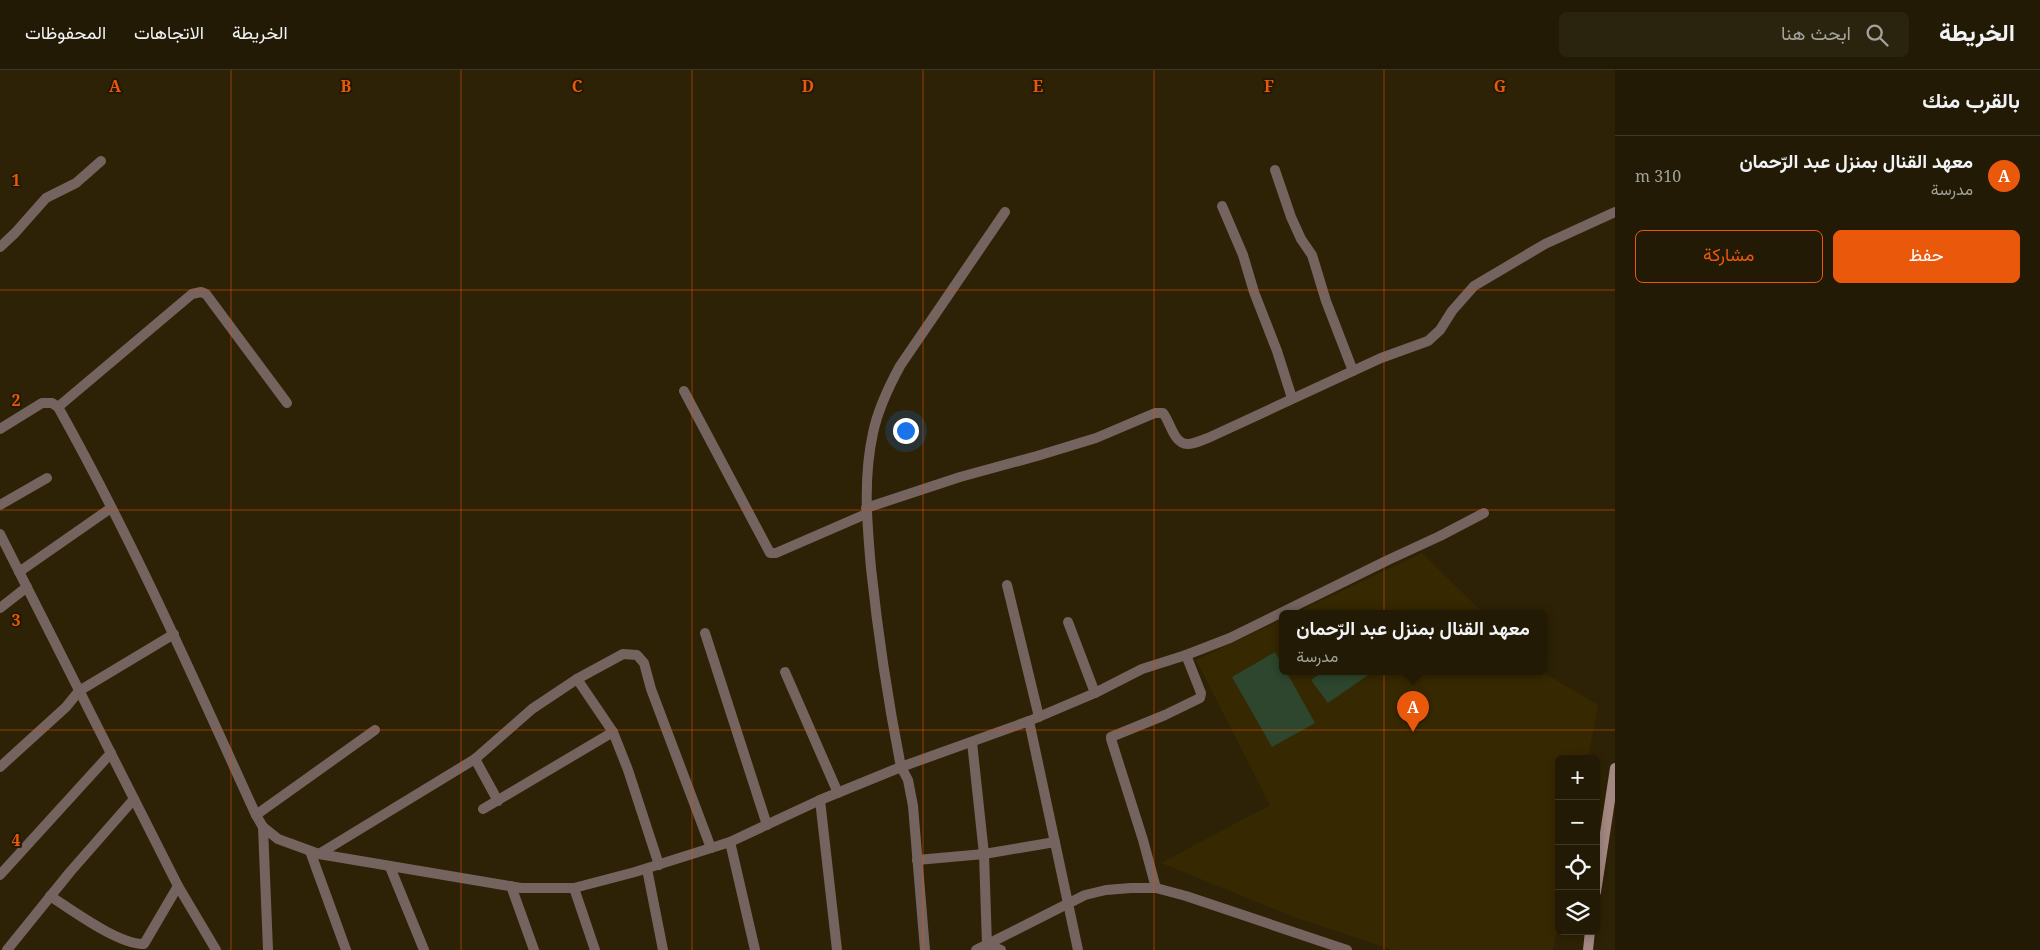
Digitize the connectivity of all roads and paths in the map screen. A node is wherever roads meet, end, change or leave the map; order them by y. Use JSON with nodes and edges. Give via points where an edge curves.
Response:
{"nodes":[{"id":1,"x":101,"y":161,"type":"dead end"},
{"id":2,"x":1275,"y":170,"type":"dead end"},
{"id":3,"x":1222,"y":206,"type":"dead end"},
{"id":4,"x":1006,"y":212,"type":"dead end"},
{"id":5,"x":1615,"y":212,"type":"edge"},
{"id":6,"x":0,"y":246,"type":"edge"},
{"id":7,"x":1353,"y":371,"type":"junction"},
{"id":8,"x":684,"y":391,"type":"dead end"},
{"id":9,"x":1292,"y":398,"type":"junction"},
{"id":10,"x":287,"y":403,"type":"dead end"},
{"id":11,"x":58,"y":407,"type":"junction"},
{"id":12,"x":0,"y":429,"type":"edge"},
{"id":13,"x":47,"y":478,"type":"dead end"},
{"id":14,"x":0,"y":506,"type":"edge"},
{"id":15,"x":110,"y":508,"type":"junction"},
{"id":16,"x":866,"y":511,"type":"junction"},
{"id":17,"x":1484,"y":513,"type":"dead end"},
{"id":18,"x":0,"y":534,"type":"edge"},
{"id":19,"x":19,"y":572,"type":"junction"},
{"id":20,"x":1007,"y":585,"type":"dead end"},
{"id":21,"x":27,"y":587,"type":"junction"},
{"id":22,"x":0,"y":608,"type":"edge"},
{"id":23,"x":1287,"y":610,"type":"edge"},
{"id":24,"x":1279,"y":614,"type":"edge"},
{"id":25,"x":1068,"y":622,"type":"dead end"},
{"id":26,"x":705,"y":633,"type":"dead end"},
{"id":27,"x":174,"y":634,"type":"junction"},
{"id":28,"x":1186,"y":655,"type":"junction"},
{"id":29,"x":785,"y":672,"type":"dead end"},
{"id":30,"x":578,"y":679,"type":"junction"},
{"id":31,"x":79,"y":691,"type":"junction"},
{"id":32,"x":1096,"y":693,"type":"junction"},
{"id":33,"x":1039,"y":717,"type":"junction"},
{"id":34,"x":1029,"y":721,"type":"junction"},
{"id":35,"x":375,"y":730,"type":"dead end"},
{"id":36,"x":613,"y":732,"type":"junction"},
{"id":37,"x":972,"y":742,"type":"junction"},
{"id":38,"x":111,"y":753,"type":"junction"},
{"id":39,"x":475,"y":760,"type":"junction"},
{"id":40,"x":901,"y":766,"type":"junction"},
{"id":41,"x":0,"y":767,"type":"edge"},
{"id":42,"x":1615,"y":768,"type":"edge"},
{"id":43,"x":838,"y":793,"type":"junction"},
{"id":44,"x":134,"y":799,"type":"junction"},
{"id":45,"x":820,"y":800,"type":"junction"},
{"id":46,"x":498,"y":801,"type":"junction"},
{"id":47,"x":483,"y":809,"type":"dead end"},
{"id":48,"x":256,"y":815,"type":"junction"},
{"id":49,"x":767,"y":825,"type":"junction"},
{"id":50,"x":263,"y":827,"type":"junction"},
{"id":51,"x":730,"y":842,"type":"junction"},
{"id":52,"x":1055,"y":842,"type":"junction"},
{"id":53,"x":711,"y":848,"type":"junction"},
{"id":54,"x":314,"y":853,"type":"junction"},
{"id":55,"x":984,"y":854,"type":"junction"},
{"id":56,"x":918,"y":860,"type":"junction"},
{"id":57,"x":659,"y":865,"type":"junction"},
{"id":58,"x":390,"y":867,"type":"junction"},
{"id":59,"x":647,"y":868,"type":"junction"},
{"id":60,"x":0,"y":875,"type":"edge"},
{"id":61,"x":178,"y":886,"type":"junction"},
{"id":62,"x":511,"y":886,"type":"junction"},
{"id":63,"x":574,"y":888,"type":"junction"},
{"id":64,"x":1156,"y":888,"type":"junction"},
{"id":65,"x":1596,"y":890,"type":"edge"},
{"id":66,"x":50,"y":896,"type":"junction"},
{"id":67,"x":1068,"y":902,"type":"junction"},
{"id":68,"x":1590,"y":935,"type":"edge"},
{"id":69,"x":983,"y":948,"type":"edge"},
{"id":70,"x":7,"y":950,"type":"edge"},
{"id":71,"x":216,"y":950,"type":"edge"},
{"id":72,"x":268,"y":950,"type":"edge"},
{"id":73,"x":346,"y":950,"type":"edge"},
{"id":74,"x":424,"y":950,"type":"edge"},
{"id":75,"x":534,"y":950,"type":"edge"},
{"id":76,"x":595,"y":950,"type":"edge"},
{"id":77,"x":663,"y":950,"type":"edge"},
{"id":78,"x":755,"y":950,"type":"edge"},
{"id":79,"x":837,"y":950,"type":"edge"},
{"id":80,"x":925,"y":950,"type":"edge"},
{"id":81,"x":1001,"y":950,"type":"edge"},
{"id":82,"x":1078,"y":950,"type":"edge"},
{"id":83,"x":1347,"y":950,"type":"edge"},
{"id":84,"x":1588,"y":950,"type":"edge"}],
"edges":[{"from":1,"to":6,"type":"street","via":[[76,184],[46,198]]},
{"from":2,"to":7,"type":"street","via":[[1291,217],[1312,255]]},
{"from":3,"to":9,"type":"street","via":[[1243,255]]},
{"from":4,"to":16,"type":"street","via":[[900,366],[886,392],[871,441]]},
{"from":5,"to":7,"type":"street","via":[[1545,244],[1474,286],[1428,341]]},
{"from":7,"to":9,"type":"street"},
{"from":8,"to":16,"type":"street","via":[[770,553],[776,554]]},
{"from":9,"to":16,"type":"street","via":[[1208,438],[1188,444],[1176,438],[1168,418],[1162,413],[1155,413],[1096,438],[960,477]]},
{"from":10,"to":11,"type":"street","via":[[206,294],[201,292],[192,294]]},
{"from":11,"to":12,"type":"street","via":[[42,403]]},
{"from":11,"to":15,"type":"street"},
{"from":13,"to":14,"type":"street"},
{"from":15,"to":19,"type":"street"},
{"from":15,"to":27,"type":"street"},
{"from":16,"to":40,"type":"street","via":[[877,630]]},
{"from":17,"to":23,"type":"street"},
{"from":18,"to":19,"type":"street"},
{"from":19,"to":21,"type":"street"},
{"from":20,"to":33,"type":"street"},
{"from":21,"to":22,"type":"street"},
{"from":21,"to":31,"type":"street"},
{"from":24,"to":28,"type":"street"},
{"from":25,"to":32,"type":"street"},
{"from":26,"to":49,"type":"street"},
{"from":27,"to":31,"type":"street"},
{"from":27,"to":48,"type":"street"},
{"from":28,"to":32,"type":"street","via":[[1142,669]]},
{"from":28,"to":64,"type":"street","via":[[1200,698],[1111,737]]},
{"from":29,"to":43,"type":"street"},
{"from":30,"to":36,"type":"street"},
{"from":30,"to":39,"type":"street","via":[[532,709]]},
{"from":30,"to":53,"type":"street","via":[[623,654],[637,655],[644,663]]},
{"from":31,"to":38,"type":"street"},
{"from":31,"to":41,"type":"street","via":[[66,708]]},
{"from":32,"to":33,"type":"street"},
{"from":33,"to":34,"type":"street"},
{"from":34,"to":37,"type":"street"},
{"from":34,"to":52,"type":"street"},
{"from":35,"to":48,"type":"street"},
{"from":36,"to":46,"type":"street"},
{"from":36,"to":57,"type":"street"},
{"from":37,"to":40,"type":"street"},
{"from":37,"to":55,"type":"street"},
{"from":38,"to":44,"type":"street"},
{"from":38,"to":60,"type":"street"},
{"from":39,"to":46,"type":"street"},
{"from":39,"to":54,"type":"street"},
{"from":40,"to":43,"type":"street"},
{"from":40,"to":56,"type":"street","via":[[908,780],[913,806]]},
{"from":42,"to":65,"type":"street"},
{"from":43,"to":45,"type":"street"},
{"from":44,"to":61,"type":"street"},
{"from":44,"to":66,"type":"street"},
{"from":45,"to":49,"type":"street"},
{"from":45,"to":79,"type":"street"},
{"from":46,"to":47,"type":"street"},
{"from":48,"to":50,"type":"street"},
{"from":49,"to":51,"type":"street"},
{"from":50,"to":54,"type":"street","via":[[278,839]]},
{"from":50,"to":72,"type":"street"},
{"from":51,"to":53,"type":"street"},
{"from":51,"to":78,"type":"street"},
{"from":52,"to":55,"type":"street"},
{"from":52,"to":67,"type":"street"},
{"from":53,"to":57,"type":"street"},
{"from":54,"to":58,"type":"street"},
{"from":54,"to":73,"type":"street"},
{"from":55,"to":56,"type":"street"},
{"from":55,"to":69,"type":"street"},
{"from":56,"to":80,"type":"street"},
{"from":57,"to":59,"type":"street"},
{"from":58,"to":62,"type":"street"},
{"from":58,"to":74,"type":"street"},
{"from":59,"to":63,"type":"street"},
{"from":59,"to":77,"type":"street"},
{"from":61,"to":66,"type":"street","via":[[144,944],[136,945]]},
{"from":61,"to":71,"type":"street"},
{"from":62,"to":63,"type":"street"},
{"from":62,"to":75,"type":"street"},
{"from":63,"to":76,"type":"street"},
{"from":64,"to":67,"type":"street","via":[[1106,890]]},
{"from":64,"to":83,"type":"street"},
{"from":66,"to":70,"type":"street"},
{"from":67,"to":69,"type":"street"},
{"from":67,"to":82,"type":"street"},
{"from":68,"to":84,"type":"street"},
{"from":69,"to":81,"type":"street"}]}
